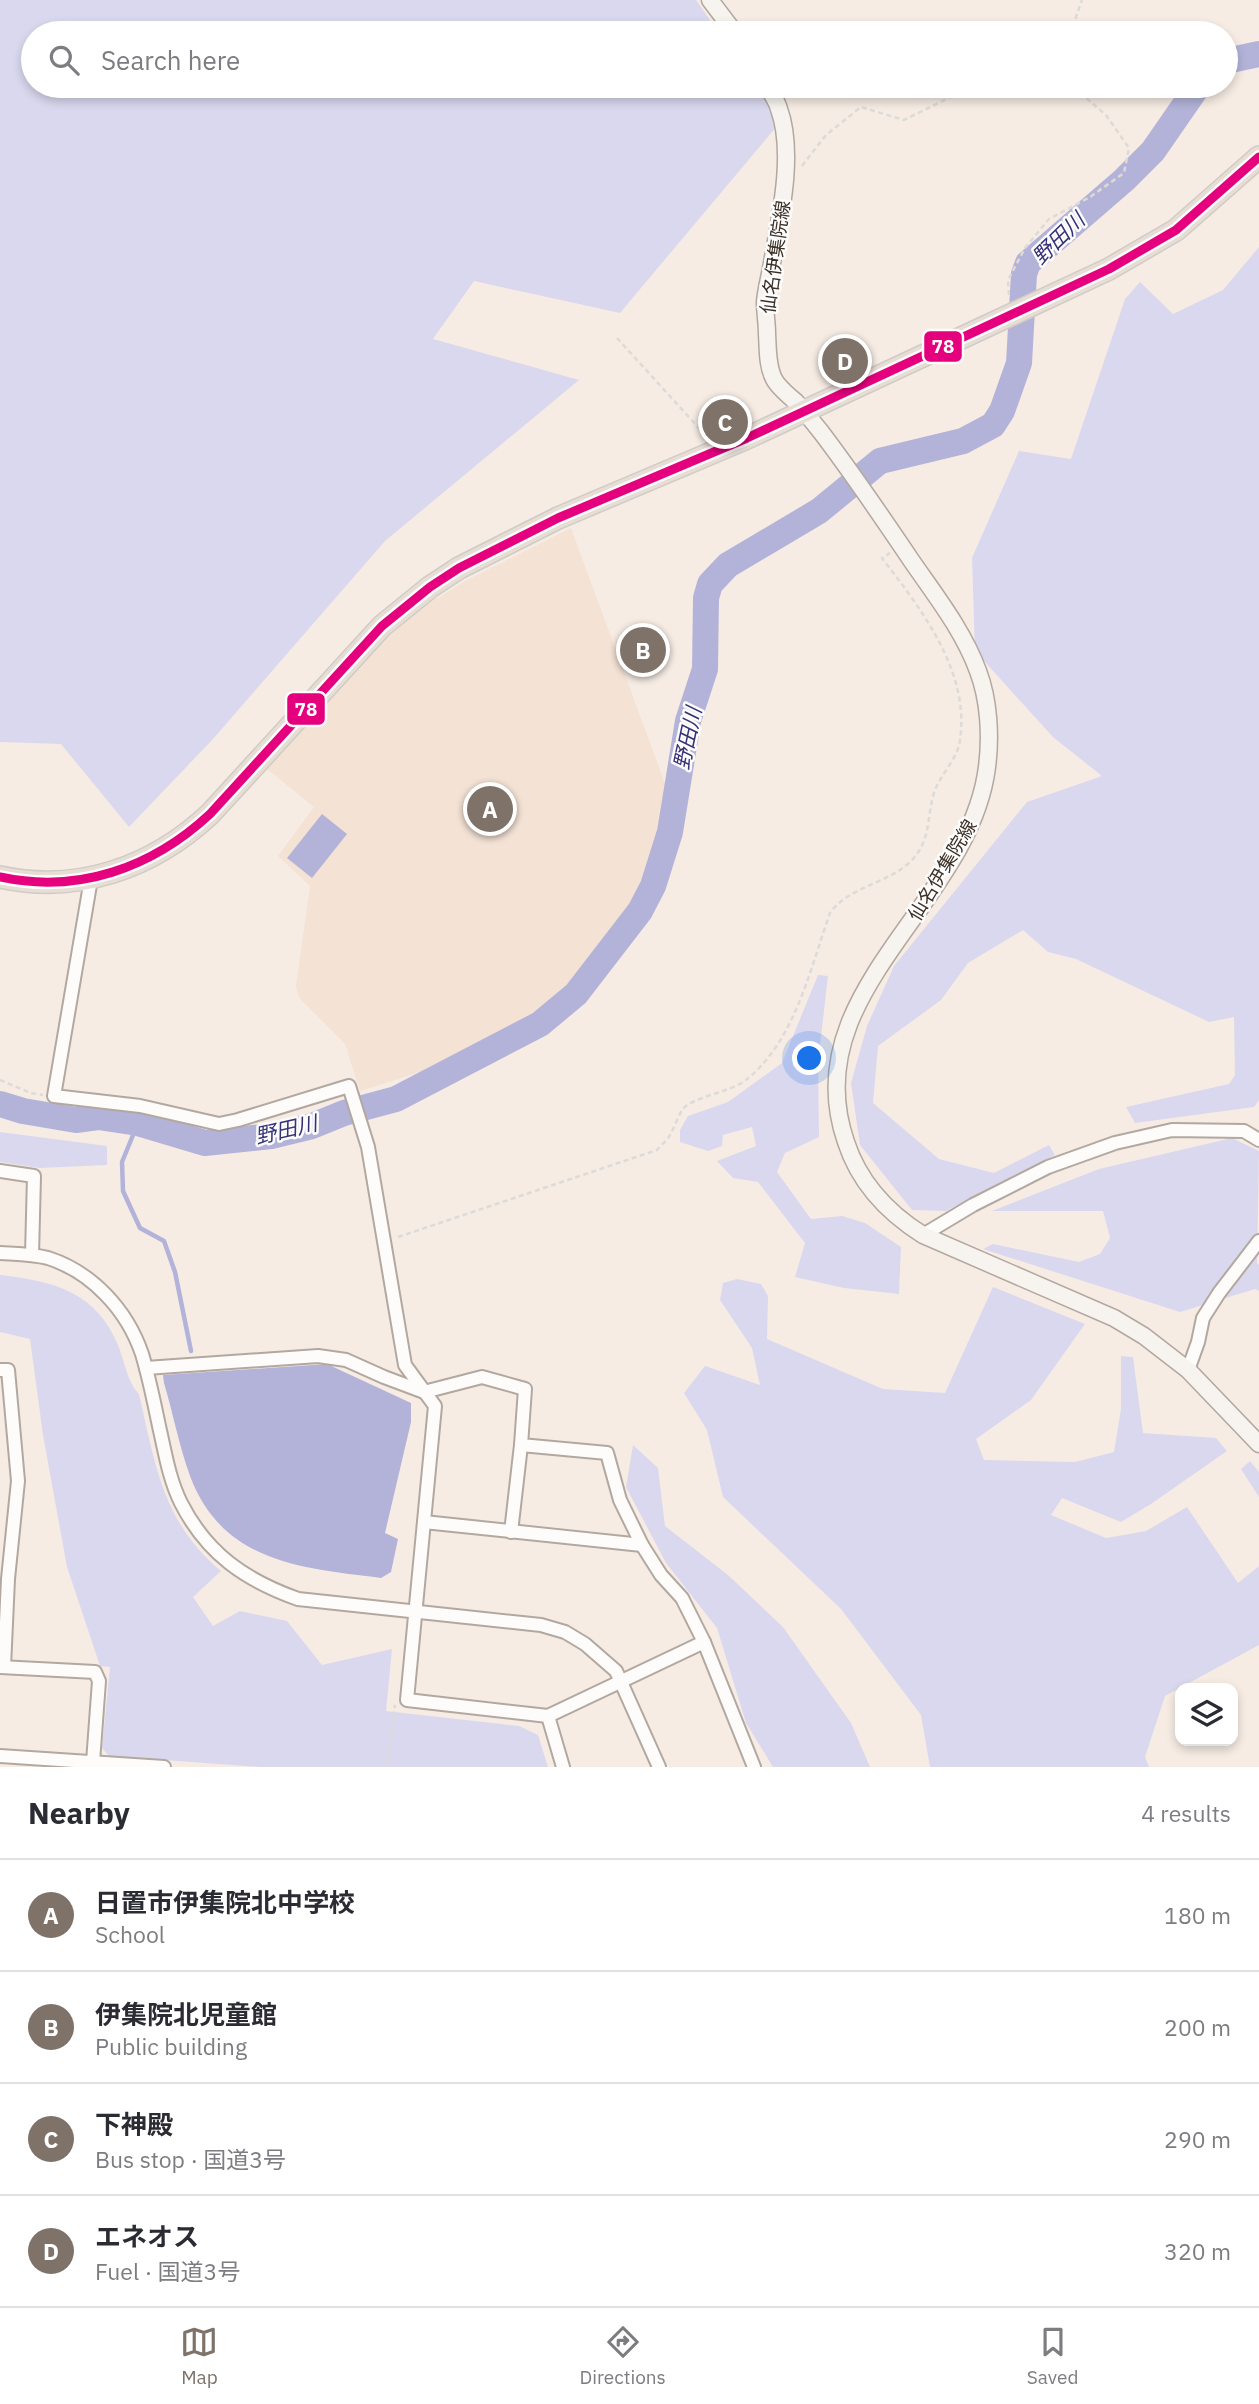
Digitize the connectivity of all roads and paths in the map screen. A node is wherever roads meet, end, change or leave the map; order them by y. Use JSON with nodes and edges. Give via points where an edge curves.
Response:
{"nodes":[{"id":1,"x":710,"y":0,"type":"edge"},
{"id":2,"x":1082,"y":0,"type":"edge"},
{"id":3,"x":726,"y":21,"type":"edge"},
{"id":4,"x":1074,"y":21,"type":"edge"},
{"id":5,"x":774,"y":98,"type":"edge"},
{"id":6,"x":948,"y":98,"type":"edge"},
{"id":7,"x":1086,"y":98,"type":"edge"},
{"id":8,"x":1259,"y":157,"type":"edge"},
{"id":9,"x":785,"y":187,"type":"junction"},
{"id":10,"x":1013,"y":315,"type":"junction"},
{"id":11,"x":617,"y":338,"type":"dead end"},
{"id":12,"x":805,"y":411,"type":"junction"},
{"id":13,"x":719,"y":449,"type":"junction"},
{"id":14,"x":900,"y":543,"type":"junction"},
{"id":15,"x":0,"y":877,"type":"edge"},
{"id":16,"x":91,"y":879,"type":"junction"},
{"id":17,"x":0,"y":1080,"type":"edge"},
{"id":18,"x":55,"y":1097,"type":"junction"},
{"id":19,"x":1259,"y":1140,"type":"edge"},
{"id":20,"x":0,"y":1171,"type":"edge"},
{"id":21,"x":923,"y":1235,"type":"junction"},
{"id":22,"x":1259,"y":1241,"type":"edge"},
{"id":23,"x":384,"y":1242,"type":"junction"},
{"id":24,"x":0,"y":1253,"type":"edge"},
{"id":25,"x":32,"y":1255,"type":"junction"},
{"id":26,"x":146,"y":1368,"type":"junction"},
{"id":27,"x":0,"y":1370,"type":"edge"},
{"id":28,"x":1188,"y":1370,"type":"junction"},
{"id":29,"x":424,"y":1392,"type":"junction"},
{"id":30,"x":1259,"y":1444,"type":"edge"},
{"id":31,"x":521,"y":1446,"type":"junction"},
{"id":32,"x":424,"y":1522,"type":"junction"},
{"id":33,"x":511,"y":1532,"type":"junction"},
{"id":34,"x":642,"y":1545,"type":"junction"},
{"id":35,"x":4,"y":1578,"type":"edge"},
{"id":36,"x":414,"y":1611,"type":"junction"},
{"id":37,"x":704,"y":1642,"type":"junction"},
{"id":38,"x":2,"y":1667,"type":"edge"},
{"id":39,"x":621,"y":1681,"type":"junction"},
{"id":40,"x":395,"y":1705,"type":"dead end"},
{"id":41,"x":548,"y":1716,"type":"junction"},
{"id":42,"x":0,"y":1756,"type":"edge"},
{"id":43,"x":93,"y":1762,"type":"junction"},
{"id":44,"x":164,"y":1767,"type":"edge"},
{"id":45,"x":387,"y":1767,"type":"edge"},
{"id":46,"x":563,"y":1767,"type":"edge"},
{"id":47,"x":659,"y":1767,"type":"edge"},
{"id":48,"x":754,"y":1767,"type":"edge"}],
"edges":[{"from":1,"to":3,"type":"main road"},
{"from":2,"to":4,"type":"path"},
{"from":5,"to":9,"type":"main road","name":"仙名伊集院線","via":[[785,132]]},
{"from":6,"to":9,"type":"path","via":[[904,120],[862,107],[826,135]]},
{"from":7,"to":10,"type":"path","via":[[1129,148],[1124,173],[1049,219],[1025,248],[1008,280]]},
{"from":8,"to":10,"type":"highway","via":[[1156,243]]},
{"from":9,"to":12,"type":"main road","name":"仙名伊集院線","via":[[765,301],[768,356],[774,379]]},
{"from":10,"to":12,"type":"highway"},
{"from":11,"to":13,"type":"path"},
{"from":12,"to":13,"type":"highway"},
{"from":12,"to":14,"type":"main road","name":"仙名伊集院線"},
{"from":13,"to":16,"type":"highway","via":[[523,534],[430,587],[382,626],[194,828],[133,866]]},
{"from":14,"to":21,"type":"main road","name":"仙名伊集院線","via":[[954,622],[979,672],[988,715],[988,764],[976,816],[964,842],[866,987],[850,1019],[837,1065],[836,1099],[858,1171],[888,1207]]},
{"from":14,"to":23,"type":"path","via":[[882,558],[920,608],[947,657],[960,702],[960,742],[937,784],[925,841],[912,860],[838,902],[830,913],[791,1024],[772,1054],[738,1085],[683,1109],[670,1137],[657,1150]]},
{"from":15,"to":16,"type":"highway","via":[[37,883]]},
{"from":16,"to":18,"type":"street"},
{"from":17,"to":18,"type":"path"},
{"from":18,"to":23,"type":"street","via":[[140,1106],[219,1124],[349,1086],[368,1147]]},
{"from":19,"to":21,"type":"street","via":[[1244,1131],[1172,1130],[1115,1143],[1048,1167]]},
{"from":20,"to":25,"type":"street","via":[[34,1176]]},
{"from":21,"to":28,"type":"main road","name":"仙名伊集院線","via":[[1114,1318]]},
{"from":22,"to":28,"type":"street","via":[[1203,1318]]},
{"from":23,"to":29,"type":"street","via":[[405,1365]]},
{"from":24,"to":25,"type":"street"},
{"from":25,"to":26,"type":"street","via":[[84,1275],[102,1291],[119,1309]]},
{"from":26,"to":29,"type":"street","via":[[318,1356],[346,1360]]},
{"from":26,"to":36,"type":"street","via":[[169,1474],[192,1522],[218,1555],[246,1576],[298,1599]]},
{"from":27,"to":35,"type":"street","via":[[8,1370],[19,1481]]},
{"from":28,"to":30,"type":"main road","name":"仙名伊集院線"},
{"from":29,"to":31,"type":"street","via":[[482,1377],[525,1389]]},
{"from":29,"to":32,"type":"street","via":[[435,1406]]},
{"from":31,"to":33,"type":"street"},
{"from":31,"to":34,"type":"street","via":[[607,1453],[620,1500]]},
{"from":32,"to":33,"type":"street"},
{"from":32,"to":36,"type":"street"},
{"from":33,"to":34,"type":"street"},
{"from":34,"to":37,"type":"street","via":[[682,1598]]},
{"from":35,"to":38,"type":"street"},
{"from":36,"to":39,"type":"street","via":[[541,1625],[565,1632],[607,1662]]},
{"from":36,"to":41,"type":"street","via":[[407,1700]]},
{"from":37,"to":39,"type":"street"},
{"from":37,"to":48,"type":"street"},
{"from":38,"to":43,"type":"street","via":[[95,1672],[99,1681]]},
{"from":39,"to":41,"type":"street"},
{"from":39,"to":47,"type":"street"},
{"from":40,"to":45,"type":"path"},
{"from":41,"to":46,"type":"street"},
{"from":42,"to":43,"type":"street"},
{"from":43,"to":44,"type":"street"}]}
